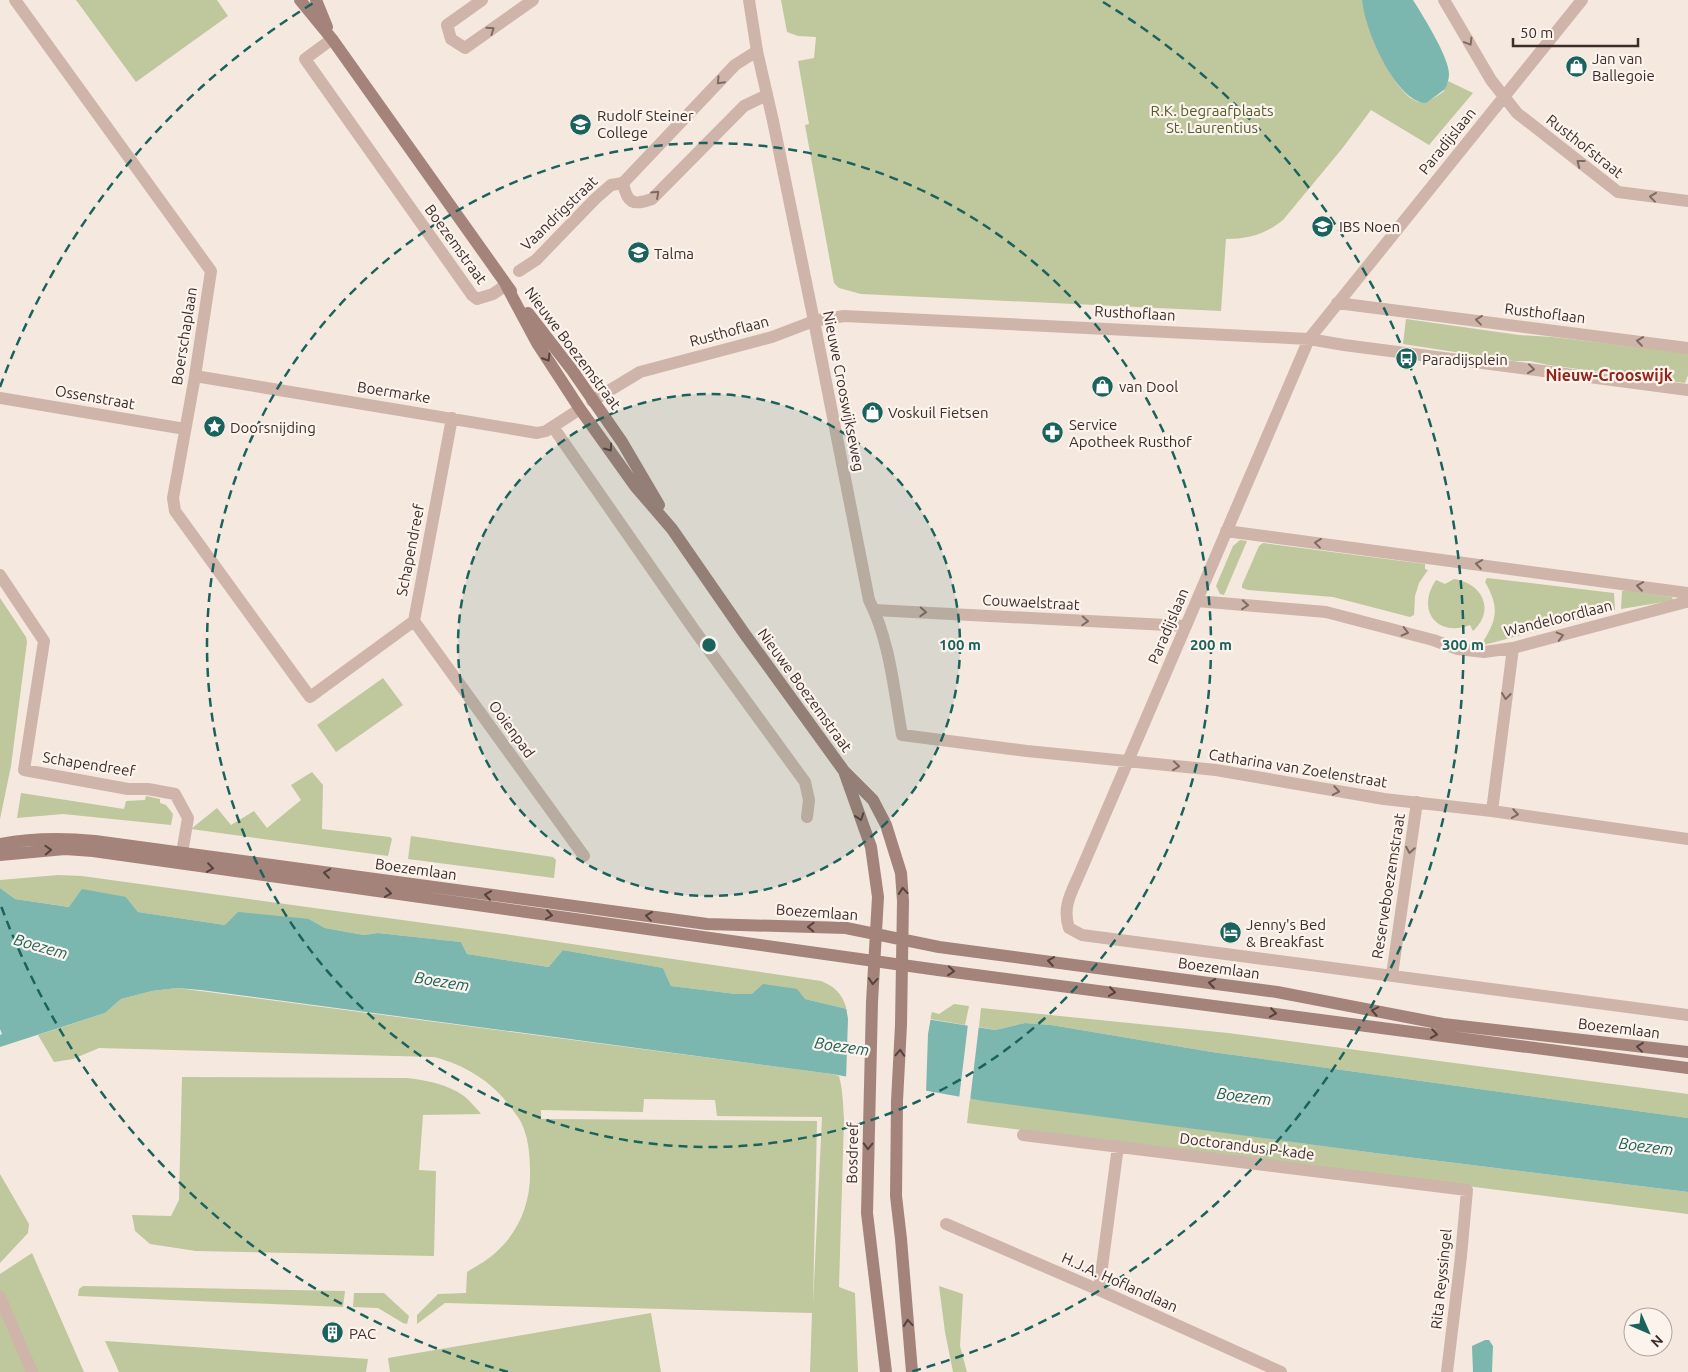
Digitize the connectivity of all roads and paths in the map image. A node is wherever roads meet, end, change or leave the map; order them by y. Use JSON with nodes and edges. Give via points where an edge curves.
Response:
{"nodes":[{"id":1,"x":15,"y":0,"type":"edge"},
{"id":2,"x":300,"y":0,"type":"edge"},
{"id":3,"x":316,"y":0,"type":"edge"},
{"id":4,"x":482,"y":0,"type":"edge"},
{"id":5,"x":533,"y":0,"type":"edge"},
{"id":6,"x":749,"y":0,"type":"edge"},
{"id":7,"x":1444,"y":0,"type":"edge"},
{"id":8,"x":1582,"y":0,"type":"edge"},
{"id":9,"x":332,"y":39,"type":"junction"},
{"id":10,"x":757,"y":51,"type":"junction"},
{"id":11,"x":767,"y":95,"type":"junction"},
{"id":12,"x":1504,"y":97,"type":"junction"},
{"id":13,"x":623,"y":183,"type":"junction"},
{"id":14,"x":1688,"y":201,"type":"edge"},
{"id":15,"x":519,"y":271,"type":"dead end"},
{"id":16,"x":506,"y":285,"type":"junction"},
{"id":17,"x":1338,"y":303,"type":"junction"},
{"id":18,"x":814,"y":321,"type":"junction"},
{"id":19,"x":1309,"y":338,"type":"junction"},
{"id":20,"x":1688,"y":348,"type":"edge"},
{"id":21,"x":195,"y":376,"type":"junction"},
{"id":22,"x":1688,"y":390,"type":"edge"},
{"id":23,"x":0,"y":398,"type":"edge"},
{"id":24,"x":592,"y":401,"type":"junction"},
{"id":25,"x":580,"y":409,"type":"junction"},
{"id":26,"x":452,"y":418,"type":"junction"},
{"id":27,"x":553,"y":426,"type":"junction"},
{"id":28,"x":185,"y":429,"type":"junction"},
{"id":29,"x":672,"y":529,"type":"junction"},
{"id":30,"x":1226,"y":530,"type":"junction"},
{"id":31,"x":0,"y":575,"type":"edge"},
{"id":32,"x":1688,"y":593,"type":"edge"},
{"id":33,"x":1688,"y":598,"type":"edge"},
{"id":34,"x":1197,"y":601,"type":"junction"},
{"id":35,"x":874,"y":610,"type":"junction"},
{"id":36,"x":414,"y":621,"type":"junction"},
{"id":37,"x":1186,"y":626,"type":"junction"},
{"id":38,"x":1513,"y":648,"type":"junction"},
{"id":39,"x":902,"y":735,"type":"joint"},
{"id":40,"x":1127,"y":761,"type":"junction"},
{"id":41,"x":844,"y":771,"type":"junction"},
{"id":42,"x":1418,"y":802,"type":"junction"},
{"id":43,"x":1492,"y":811,"type":"junction"},
{"id":44,"x":807,"y":817,"type":"dead end"},
{"id":45,"x":1688,"y":839,"type":"edge"},
{"id":46,"x":0,"y":844,"type":"edge"},
{"id":47,"x":182,"y":853,"type":"junction"},
{"id":48,"x":0,"y":854,"type":"edge"},
{"id":49,"x":584,"y":856,"type":"dead end"},
{"id":50,"x":1069,"y":928,"type":"joint"},
{"id":51,"x":876,"y":934,"type":"junction"},
{"id":52,"x":903,"y":940,"type":"junction"},
{"id":53,"x":874,"y":961,"type":"junction"},
{"id":54,"x":903,"y":965,"type":"junction"},
{"id":55,"x":1392,"y":975,"type":"junction"},
{"id":56,"x":1688,"y":1015,"type":"edge"},
{"id":57,"x":1688,"y":1052,"type":"edge"},
{"id":58,"x":1688,"y":1068,"type":"edge"},
{"id":59,"x":1023,"y":1134,"type":"dead end"},
{"id":60,"x":1118,"y":1146,"type":"junction"},
{"id":61,"x":1467,"y":1190,"type":"joint"},
{"id":62,"x":946,"y":1224,"type":"dead end"},
{"id":63,"x":1099,"y":1290,"type":"junction"},
{"id":64,"x":0,"y":1297,"type":"edge"},
{"id":65,"x":32,"y":1372,"type":"edge"},
{"id":66,"x":886,"y":1372,"type":"edge"},
{"id":67,"x":912,"y":1372,"type":"edge"},
{"id":68,"x":1281,"y":1372,"type":"edge"},
{"id":69,"x":1447,"y":1372,"type":"edge"}],
"edges":[{"from":1,"to":21,"type":"street","name":"Boerschaplaan","via":[[211,271]]},
{"from":2,"to":9,"type":"main road","name":"Boezemstraat"},
{"from":3,"to":9,"type":"main road","name":"Boezemstraat"},
{"from":4,"to":5,"type":"street","one_way":true,"via":[[447,25],[451,39],[465,48]]},
{"from":6,"to":10,"type":"street","name":"Nieuwe Crooswijkseweg"},
{"from":7,"to":12,"type":"street","name":"Rusthofstraat","one_way":true},
{"from":8,"to":12,"type":"street","name":"Paradijslaan"},
{"from":9,"to":16,"type":"main road","name":"Boezemstraat"},
{"from":9,"to":16,"type":"street","name":"Boezemstraat","via":[[305,59],[472,295],[477,299]]},
{"from":10,"to":11,"type":"street","name":"Nieuwe Crooswijkseweg"},
{"from":10,"to":13,"type":"street","name":"Vaandrigstraat","one_way":true,"via":[[735,64]]},
{"from":13,"to":11,"type":"street","name":"Vaandrigstraat","one_way":true,"via":[[625,194],[631,201],[640,204],[652,199],[744,106]]},
{"from":11,"to":18,"type":"street","name":"Nieuwe Crooswijkseweg"},
{"from":14,"to":12,"type":"street","name":"Rusthofstraat","one_way":true,"via":[[1618,192],[1517,113]]},
{"from":12,"to":17,"type":"street","name":"Paradijslaan"},
{"from":13,"to":15,"type":"street","name":"Vaandrigstraat","via":[[611,185],[536,260]]},
{"from":16,"to":24,"type":"main road","name":"Nieuwe Boezemstraat"},
{"from":16,"to":25,"type":"main road","name":"Nieuwe Boezemstraat","one_way":true,"via":[[537,342]]},
{"from":17,"to":19,"type":"street"},
{"from":20,"to":17,"type":"street","name":"Rusthoflaan","one_way":true},
{"from":18,"to":19,"type":"street","name":"Rusthoflaan","via":[[844,316]]},
{"from":18,"to":24,"type":"street","name":"Rusthoflaan","via":[[772,337],[640,372]]},
{"from":18,"to":35,"type":"street","name":"Nieuwe Crooswijkseweg","via":[[869,600]]},
{"from":19,"to":22,"type":"street","name":"Rusthoflaan","one_way":true},
{"from":19,"to":30,"type":"street","name":"Paradijslaan"},
{"from":21,"to":26,"type":"street","name":"Boermarke"},
{"from":21,"to":28,"type":"street","name":"Boerschaplaan"},
{"from":23,"to":28,"type":"street","name":"Ossenstraat"},
{"from":24,"to":25,"type":"main road"},
{"from":24,"to":29,"type":"main road","name":"Nieuwe Boezemstraat","via":[[633,458]]},
{"from":25,"to":27,"type":"street","name":"Boermarke"},
{"from":25,"to":29,"type":"main road","name":"Nieuwe Boezemstraat","one_way":true,"via":[[635,486]]},
{"from":26,"to":27,"type":"street","name":"Boermarke","via":[[537,433]]},
{"from":26,"to":36,"type":"street","name":"Schapendreef"},
{"from":27,"to":44,"type":"street","via":[[695,631],[805,782]]},
{"from":28,"to":36,"type":"street","name":"Boerschaplaan","via":[[173,498],[176,510],[310,697]]},
{"from":29,"to":41,"type":"main road","name":"Nieuwe Boezemstraat"},
{"from":32,"to":30,"type":"street","name":"Wandeloordlaan","one_way":true},
{"from":30,"to":34,"type":"street","name":"Paradijslaan"},
{"from":31,"to":47,"type":"street","name":"Schapendreef","via":[[44,641],[24,770],[175,794],[188,818]]},
{"from":38,"to":33,"type":"street","name":"Wandeloordlaan","one_way":true,"via":[[1686,602]]},
{"from":34,"to":37,"type":"street","name":"Paradijslaan"},
{"from":34,"to":38,"type":"street","name":"Wandeloordlaan","one_way":true,"via":[[1326,612],[1458,649],[1484,652]]},
{"from":35,"to":37,"type":"street","name":"Couwaelstraat","one_way":true},
{"from":35,"to":39,"type":"street","name":"Nieuwe Crooswijkseweg","via":[[885,644]]},
{"from":36,"to":49,"type":"street","name":"Ooienpad"},
{"from":37,"to":40,"type":"street","name":"Paradijslaan"},
{"from":38,"to":43,"type":"street","one_way":true},
{"from":39,"to":40,"type":"street","name":"Catharina van Zoelenstraat"},
{"from":40,"to":42,"type":"street","name":"Catharina van Zoelenstraat","one_way":true,"via":[[1216,770]]},
{"from":40,"to":50,"type":"street","name":"Paradijslaan","via":[[1067,905],[1065,914]]},
{"from":41,"to":51,"type":"main road","name":"Nieuwe Boezemstraat","one_way":true,"via":[[871,847],[878,897]]},
{"from":52,"to":41,"type":"main road","name":"Nieuwe Boezemstraat","one_way":true,"via":[[901,873],[886,825],[873,800]]},
{"from":42,"to":43,"type":"street","name":"Catharina van Zoelenstraat"},
{"from":42,"to":55,"type":"street","name":"Reserveboezemstraat","one_way":true},
{"from":43,"to":45,"type":"street","name":"Catharina van Zoelenstraat","one_way":true},
{"from":46,"to":47,"type":"main road","name":"Boezemlaan","via":[[66,838]]},
{"from":51,"to":47,"type":"main road","name":"Boezemlaan","one_way":true,"via":[[846,928],[707,924]]},
{"from":48,"to":53,"type":"main road","name":"Boezemlaan","one_way":true,"via":[[93,851]]},
{"from":50,"to":55,"type":"street","name":"Boezemlaan","via":[[1082,936]]},
{"from":51,"to":52,"type":"main road","name":"Boezemlaan"},
{"from":51,"to":53,"type":"main road","name":"Bosdreef"},
{"from":52,"to":54,"type":"main road"},
{"from":57,"to":52,"type":"main road","name":"Boezemlaan","one_way":true,"via":[[1443,1024],[1277,992]]},
{"from":53,"to":54,"type":"main road","name":"Boezemlaan"},
{"from":53,"to":66,"type":"main road","name":"Bosdreef","one_way":true,"via":[[867,1213]]},
{"from":54,"to":58,"type":"main road","name":"Boezemlaan","one_way":true},
{"from":67,"to":54,"type":"main road","one_way":true,"via":[[896,1196]]},
{"from":55,"to":56,"type":"street","name":"Boezemlaan"},
{"from":59,"to":60,"type":"street","name":"Doctorandus P-kade"},
{"from":60,"to":61,"type":"street","name":"Doctorandus P-kade"},
{"from":60,"to":63,"type":"street"},
{"from":61,"to":69,"type":"street","name":"Rita Reyssingel"},
{"from":62,"to":63,"type":"street","name":"H.J.A. Hoflandlaan"},
{"from":63,"to":68,"type":"street","name":"H.J.A. Hoflandlaan"},
{"from":64,"to":65,"type":"street"}]}
